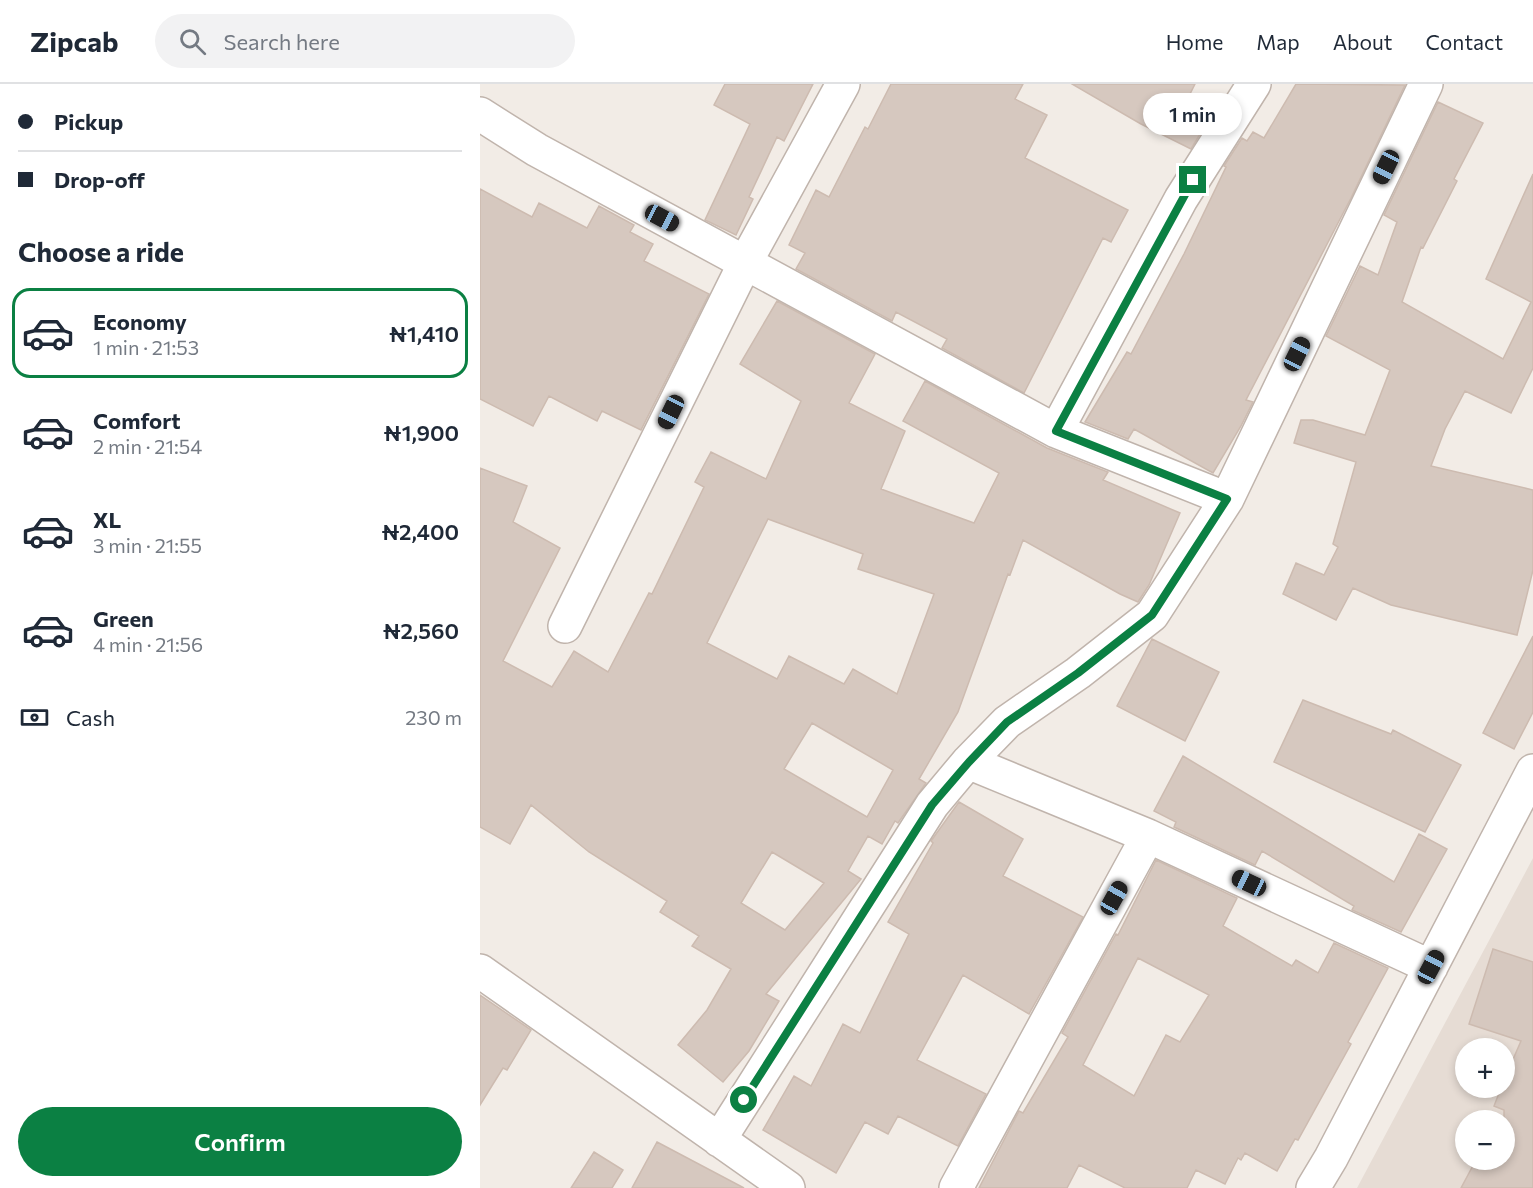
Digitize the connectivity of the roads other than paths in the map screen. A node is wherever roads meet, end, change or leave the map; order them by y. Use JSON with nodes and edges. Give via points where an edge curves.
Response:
{"nodes":[{"id":1,"x":843,"y":84,"type":"edge"},
{"id":2,"x":1254,"y":84,"type":"edge"},
{"id":3,"x":1426,"y":84,"type":"edge"},
{"id":4,"x":480,"y":114,"type":"edge"},
{"id":5,"x":745,"y":262,"type":"junction"},
{"id":6,"x":1056,"y":431,"type":"junction"},
{"id":7,"x":1227,"y":499,"type":"junction"},
{"id":8,"x":566,"y":626,"type":"dead end"},
{"id":9,"x":969,"y":762,"type":"junction"},
{"id":10,"x":1533,"y":771,"type":"edge"},
{"id":11,"x":1148,"y":836,"type":"junction"},
{"id":12,"x":1431,"y":967,"type":"junction"},
{"id":13,"x":480,"y":971,"type":"edge"},
{"id":14,"x":719,"y":1140,"type":"junction"},
{"id":15,"x":788,"y":1188,"type":"edge"},
{"id":16,"x":956,"y":1188,"type":"edge"},
{"id":17,"x":1313,"y":1188,"type":"edge"}],
"edges":[{"from":1,"to":5,"type":"street"},
{"from":2,"to":6,"type":"street","via":[[1181,199]]},
{"from":3,"to":7,"type":"street"},
{"from":4,"to":5,"type":"street","via":[[537,150]]},
{"from":5,"to":6,"type":"street"},
{"from":5,"to":8,"type":"street"},
{"from":6,"to":7,"type":"street"},
{"from":7,"to":9,"type":"street","via":[[1152,615],[1007,722]]},
{"from":9,"to":11,"type":"street"},
{"from":9,"to":14,"type":"street","via":[[932,805]]},
{"from":10,"to":12,"type":"street"},
{"from":11,"to":12,"type":"street"},
{"from":11,"to":16,"type":"street"},
{"from":12,"to":17,"type":"street"},
{"from":13,"to":14,"type":"street"},
{"from":14,"to":15,"type":"street"}]}
